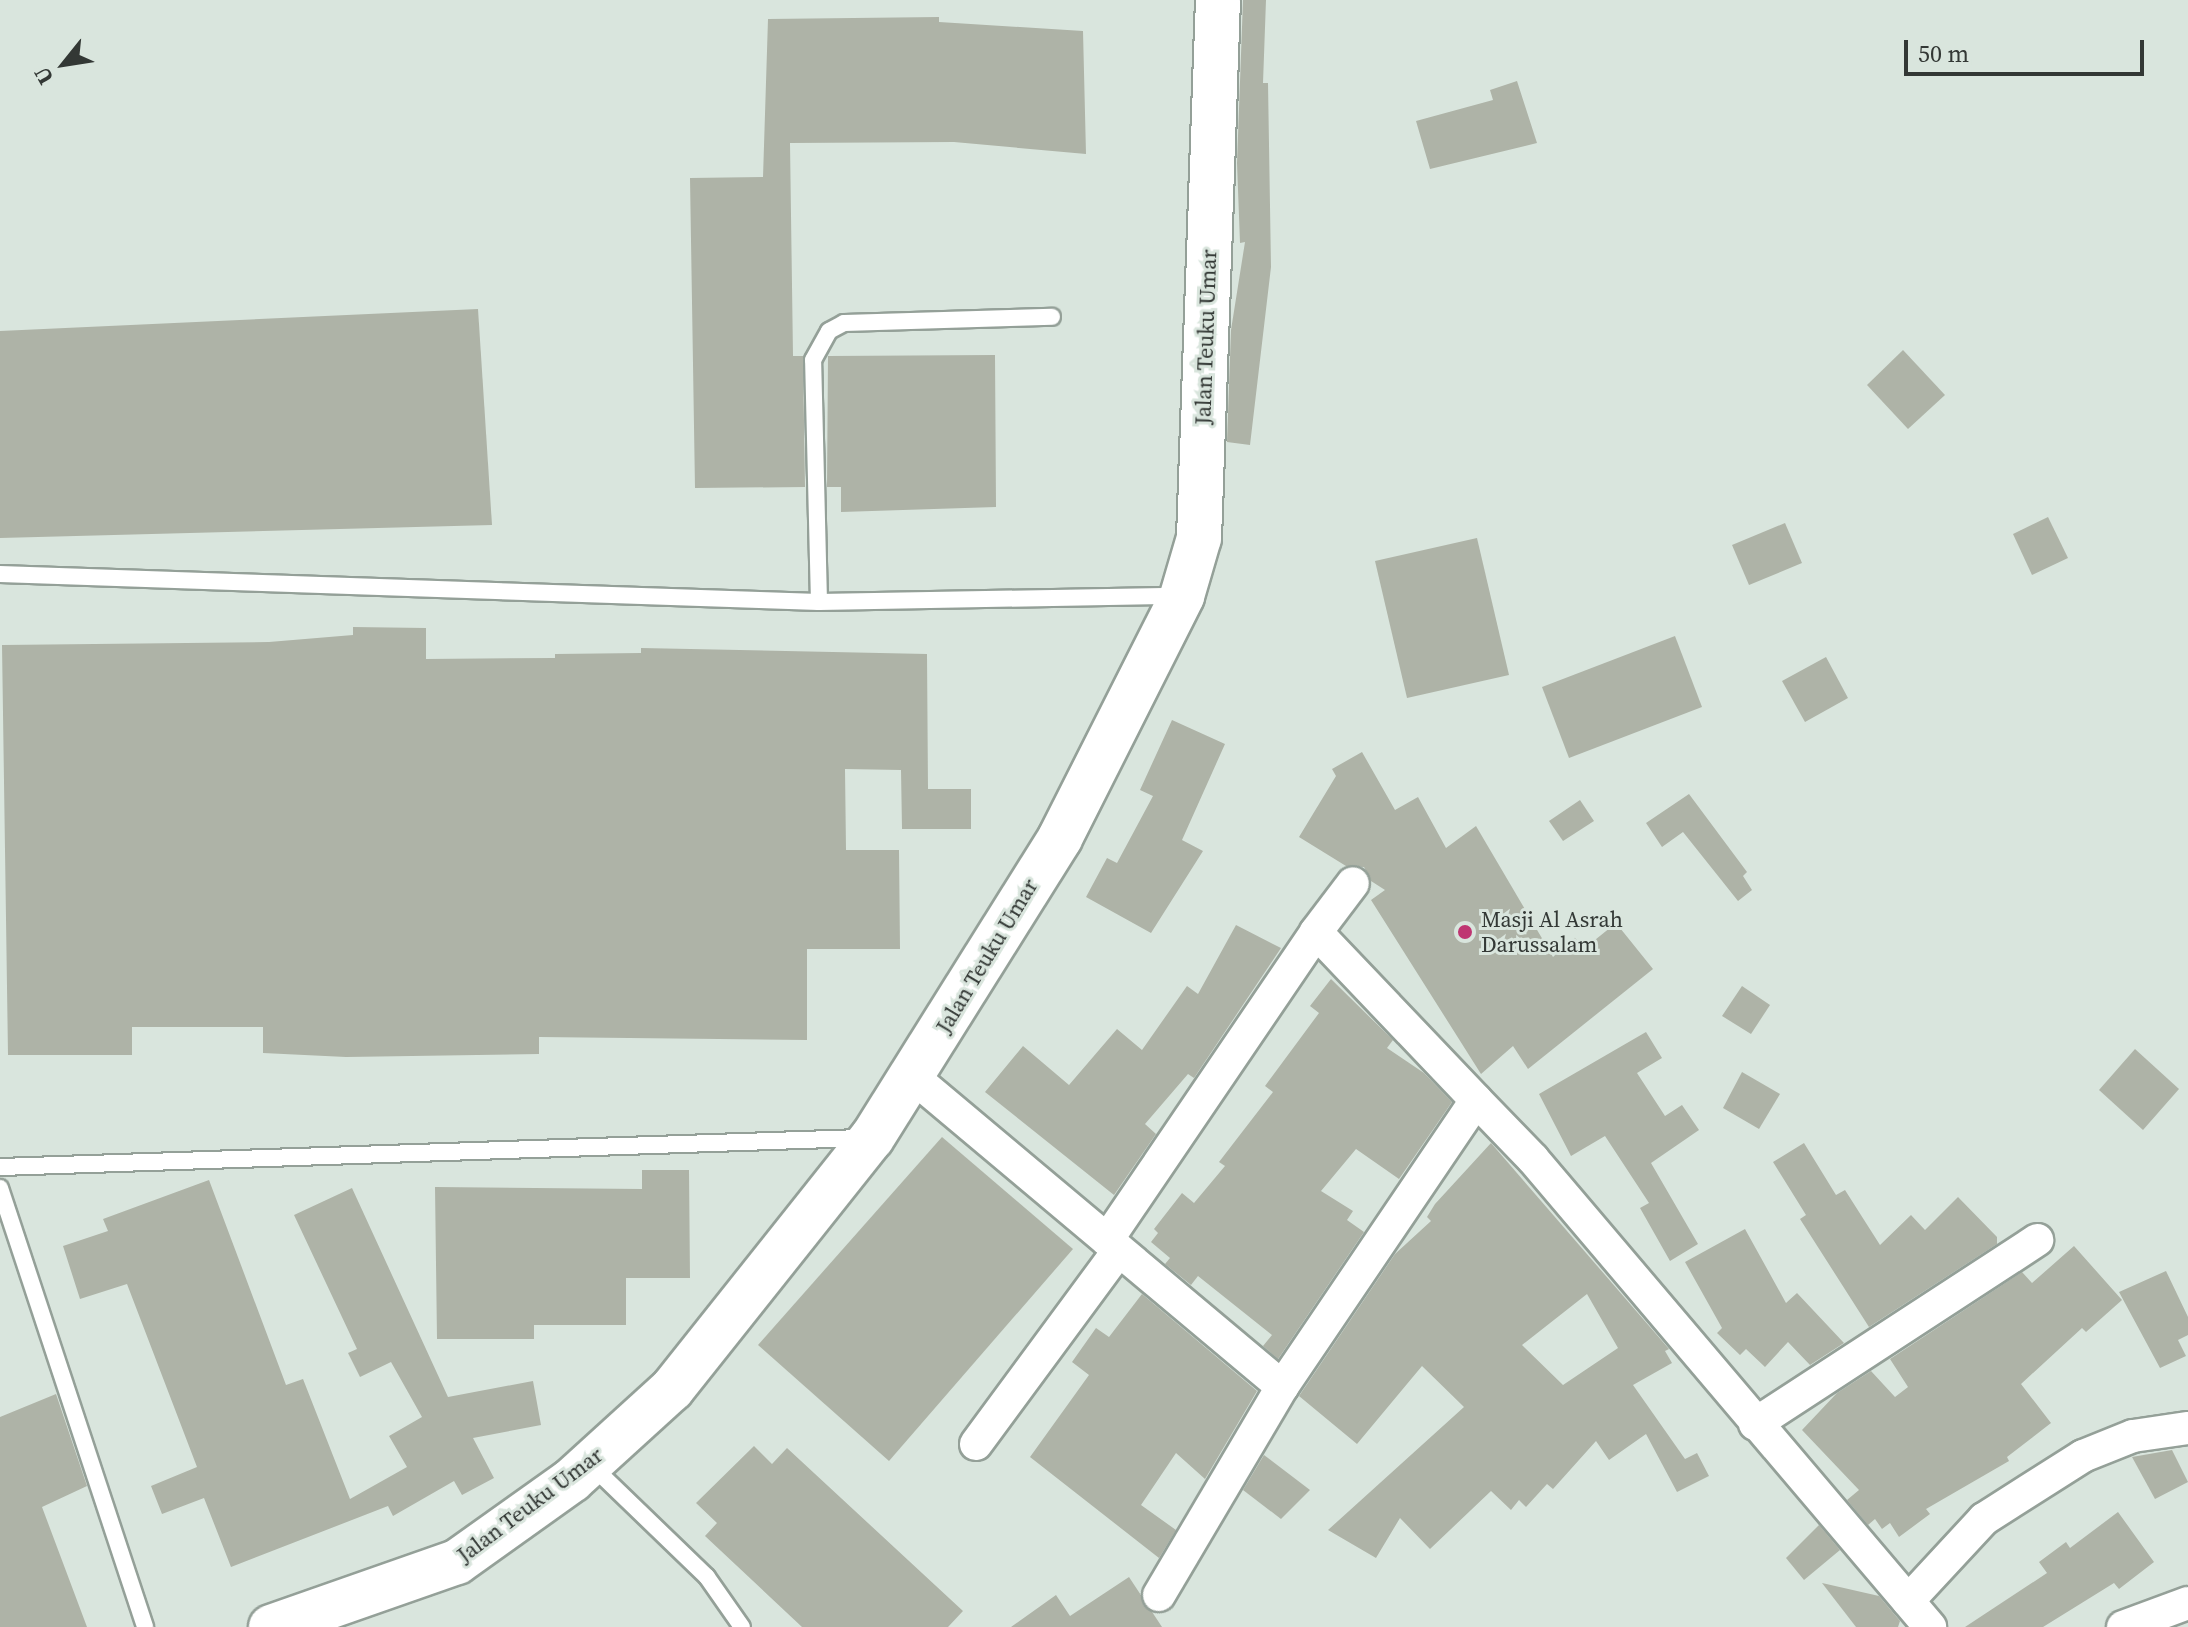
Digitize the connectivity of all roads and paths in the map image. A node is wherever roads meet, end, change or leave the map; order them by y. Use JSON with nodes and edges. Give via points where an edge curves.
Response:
{"nodes":[{"id":1,"x":1218,"y":0,"type":"edge"},
{"id":2,"x":1052,"y":317,"type":"dead end"},
{"id":3,"x":0,"y":574,"type":"edge"},
{"id":4,"x":1182,"y":596,"type":"junction"},
{"id":5,"x":819,"y":602,"type":"junction"},
{"id":6,"x":1353,"y":883,"type":"dead end"},
{"id":7,"x":1316,"y":932,"type":"junction"},
{"id":8,"x":913,"y":1077,"type":"junction"},
{"id":9,"x":1476,"y":1100,"type":"junction"},
{"id":10,"x":872,"y":1138,"type":"junction"},
{"id":11,"x":0,"y":1167,"type":"edge"},
{"id":12,"x":0,"y":1188,"type":"edge"},
{"id":13,"x":2037,"y":1240,"type":"dead end"},
{"id":14,"x":1113,"y":1245,"type":"junction"},
{"id":15,"x":1282,"y":1387,"type":"junction"},
{"id":16,"x":1755,"y":1424,"type":"junction"},
{"id":17,"x":2188,"y":1428,"type":"edge"},
{"id":18,"x":976,"y":1444,"type":"dead end"},
{"id":19,"x":589,"y":1464,"type":"junction"},
{"id":20,"x":1159,"y":1595,"type":"dead end"},
{"id":21,"x":1908,"y":1601,"type":"junction"},
{"id":22,"x":2188,"y":1603,"type":"edge"},
{"id":23,"x":145,"y":1627,"type":"edge"},
{"id":24,"x":271,"y":1627,"type":"edge"},
{"id":25,"x":742,"y":1627,"type":"edge"},
{"id":26,"x":1930,"y":1627,"type":"edge"},
{"id":27,"x":2123,"y":1627,"type":"edge"}],
"edges":[{"from":1,"to":4,"type":"main road","name":"Jalan Teuku Umar","via":[[1199,538]]},
{"from":2,"to":5,"type":"lane","via":[[844,323],[829,331],[813,360]]},
{"from":3,"to":5,"type":"lane"},
{"from":4,"to":5,"type":"lane"},
{"from":4,"to":8,"type":"main road","name":"Jalan Teuku Umar","via":[[1060,838]]},
{"from":6,"to":7,"type":"street"},
{"from":7,"to":9,"type":"street"},
{"from":7,"to":14,"type":"street"},
{"from":8,"to":10,"type":"main road","name":"Jalan Teuku Umar"},
{"from":8,"to":14,"type":"street"},
{"from":9,"to":15,"type":"street"},
{"from":9,"to":16,"type":"street","via":[[1533,1159]]},
{"from":10,"to":11,"type":"lane"},
{"from":10,"to":19,"type":"main road","name":"Jalan Teuku Umar","via":[[672,1389]]},
{"from":12,"to":23,"type":"lane"},
{"from":13,"to":16,"type":"street"},
{"from":14,"to":15,"type":"street"},
{"from":14,"to":18,"type":"street"},
{"from":15,"to":20,"type":"street"},
{"from":16,"to":21,"type":"street"},
{"from":17,"to":21,"type":"street","via":[[2133,1436],[2083,1456],[1984,1519]]},
{"from":19,"to":24,"type":"main road","name":"Jalan Teuku Umar","via":[[457,1562]]},
{"from":19,"to":25,"type":"lane","via":[[707,1577]]},
{"from":21,"to":26,"type":"street"},
{"from":22,"to":27,"type":"street"}]}
